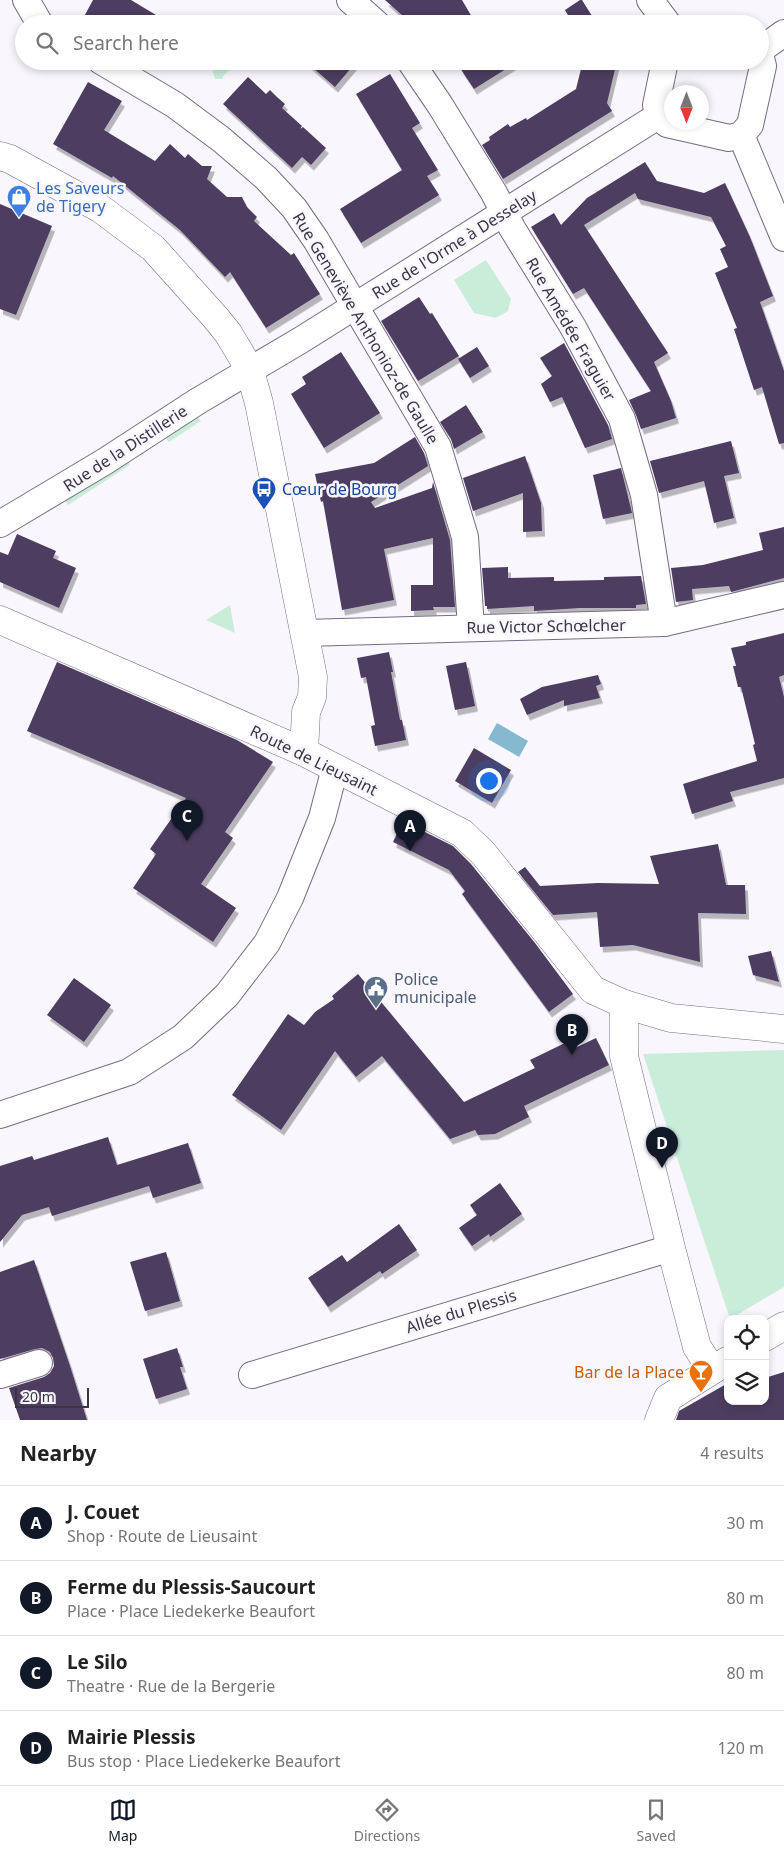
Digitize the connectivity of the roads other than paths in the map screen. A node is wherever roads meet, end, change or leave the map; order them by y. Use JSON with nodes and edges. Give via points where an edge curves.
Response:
{"nodes":[{"id":1,"x":26,"y":0,"type":"edge"},
{"id":2,"x":350,"y":0,"type":"edge"},
{"id":3,"x":650,"y":0,"type":"edge"},
{"id":4,"x":35,"y":15,"type":"edge"},
{"id":5,"x":367,"y":15,"type":"edge"},
{"id":6,"x":661,"y":15,"type":"edge"},
{"id":7,"x":784,"y":33,"type":"edge"},
{"id":8,"x":769,"y":44,"type":"edge"},
{"id":9,"x":116,"y":70,"type":"edge"},
{"id":10,"x":416,"y":70,"type":"edge"},
{"id":11,"x":663,"y":70,"type":"edge"},
{"id":12,"x":762,"y":70,"type":"edge"},
{"id":13,"x":658,"y":116,"type":"junction"},
{"id":14,"x":741,"y":135,"type":"junction"},
{"id":15,"x":0,"y":156,"type":"edge"},
{"id":16,"x":503,"y":212,"type":"junction"},
{"id":17,"x":784,"y":238,"type":"edge"},
{"id":18,"x":355,"y":306,"type":"junction"},
{"id":19,"x":250,"y":371,"type":"junction"},
{"id":20,"x":0,"y":524,"type":"edge"},
{"id":21,"x":784,"y":595,"type":"edge"},
{"id":22,"x":0,"y":620,"type":"edge"},
{"id":23,"x":664,"y":623,"type":"junction"},
{"id":24,"x":471,"y":628,"type":"junction"},
{"id":25,"x":305,"y":633,"type":"junction"},
{"id":26,"x":304,"y":752,"type":"junction"},
{"id":27,"x":335,"y":768,"type":"junction"},
{"id":28,"x":624,"y":1004,"type":"junction"},
{"id":29,"x":784,"y":1029,"type":"edge"},
{"id":30,"x":0,"y":1115,"type":"edge"},
{"id":31,"x":671,"y":1248,"type":"junction"},
{"id":32,"x":784,"y":1326,"type":"edge"},
{"id":33,"x":769,"y":1335,"type":"edge"},
{"id":34,"x":39,"y":1363,"type":"dead end"},
{"id":35,"x":720,"y":1365,"type":"edge"},
{"id":36,"x":0,"y":1375,"type":"edge"},
{"id":37,"x":252,"y":1375,"type":"dead end"},
{"id":38,"x":659,"y":1420,"type":"edge"}],
"edges":[{"from":1,"to":4,"type":"street"},
{"from":2,"to":5,"type":"street"},
{"from":3,"to":6,"type":"street"},
{"from":7,"to":8,"type":"street"},
{"from":9,"to":18,"type":"street","name":"Rue Geneviève Anthonioz-de Gaulle","via":[[175,105],[266,178],[294,208]]},
{"from":10,"to":16,"type":"street","name":"Rue Amédée Fraguier"},
{"from":11,"to":13,"type":"street","via":[[656,105]]},
{"from":12,"to":14,"type":"street","via":[[750,125]]},
{"from":13,"to":14,"type":"street","via":[[666,124],[729,138]]},
{"from":13,"to":16,"type":"street","name":"Rue de l'Orme à Desselay"},
{"from":14,"to":17,"type":"street"},
{"from":15,"to":19,"type":"street","via":[[101,209],[153,248],[228,333]]},
{"from":16,"to":18,"type":"street","name":"Rue de l'Orme à Desselay"},
{"from":16,"to":23,"type":"street","name":"Rue Amédée Fraguier","via":[[573,327],[622,419],[644,495]]},
{"from":18,"to":19,"type":"street","name":"Rue de l'Orme à Desselay"},
{"from":18,"to":24,"type":"street","name":"Rue Geneviève Anthonioz-de Gaulle","via":[[438,447],[465,537]]},
{"from":19,"to":20,"type":"street","name":"Rue de la Distillerie"},
{"from":19,"to":25,"type":"street"},
{"from":21,"to":23,"type":"street","name":"Rue Victor Schœlcher"},
{"from":22,"to":26,"type":"street","name":"Route de Lieusaint"},
{"from":23,"to":24,"type":"street","name":"Rue Victor Schœlcher"},
{"from":24,"to":25,"type":"street","name":"Rue Victor Schœlcher"},
{"from":25,"to":26,"type":"street","via":[[314,689],[306,712]]},
{"from":26,"to":27,"type":"street","name":"Route de Lieusaint"},
{"from":27,"to":28,"type":"street","name":"Route de Lieusaint","via":[[462,834],[483,853],[593,990]]},
{"from":27,"to":30,"type":"street","via":[[322,818],[290,898],[267,943],[227,995],[183,1037],[129,1072]]},
{"from":28,"to":29,"type":"street","name":"Route de Lieusaint","via":[[671,1018]]},
{"from":28,"to":31,"type":"street","via":[[624,1056]]},
{"from":31,"to":35,"type":"street","via":[[697,1347]]},
{"from":31,"to":37,"type":"street","name":"Allée du Plessis"},
{"from":32,"to":33,"type":"street"},
{"from":34,"to":36,"type":"street"},
{"from":35,"to":38,"type":"street","via":[[668,1398]]}]}
